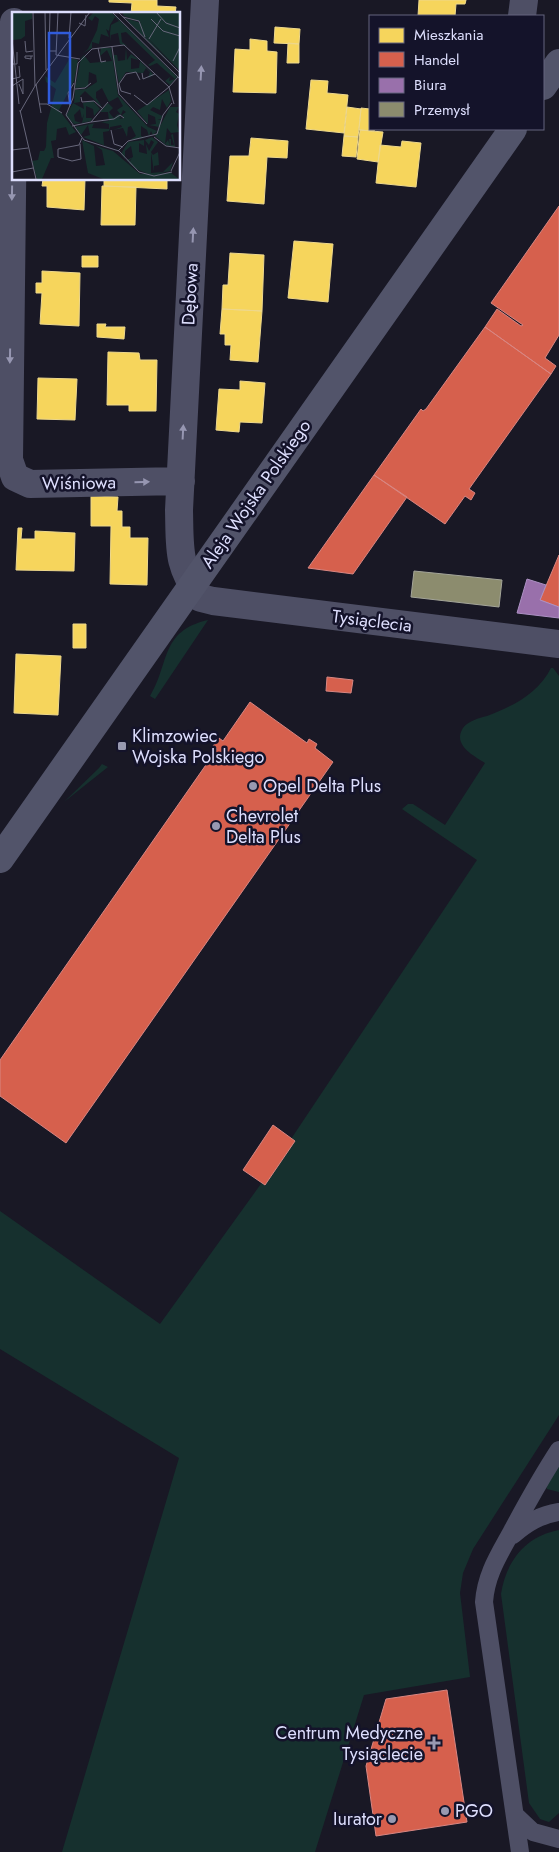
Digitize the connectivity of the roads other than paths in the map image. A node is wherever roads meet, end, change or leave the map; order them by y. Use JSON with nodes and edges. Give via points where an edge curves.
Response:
{"nodes":[{"id":1,"x":205,"y":0,"type":"edge"},
{"id":2,"x":524,"y":0,"type":"edge"},
{"id":3,"x":522,"y":15,"type":"edge"},
{"id":4,"x":559,"y":63,"type":"edge"},
{"id":5,"x":544,"y":85,"type":"edge"},
{"id":6,"x":511,"y":130,"type":"edge"},
{"id":7,"x":12,"y":180,"type":"edge"},
{"id":8,"x":181,"y":481,"type":"junction"},
{"id":9,"x":192,"y":586,"type":"junction"},
{"id":10,"x":559,"y":644,"type":"edge"},
{"id":11,"x":0,"y":859,"type":"edge"},
{"id":12,"x":559,"y":1450,"type":"edge"},
{"id":13,"x":559,"y":1512,"type":"edge"},
{"id":14,"x":507,"y":1540,"type":"junction"},
{"id":15,"x":515,"y":1815,"type":"junction"},
{"id":16,"x":559,"y":1839,"type":"edge"},
{"id":17,"x":520,"y":1852,"type":"edge"}],
"edges":[{"from":8,"to":1,"type":"street","name":"Dębowa","one_way":true},
{"from":2,"to":3,"type":"street"},
{"from":4,"to":5,"type":"main road"},
{"from":6,"to":9,"type":"main road","name":"Aleja Wojska Polskiego"},
{"from":7,"to":8,"type":"street","name":"Wiśniowa","one_way":true,"via":[[9,460],[16,477],[30,484]]},
{"from":8,"to":9,"type":"street","name":"Dębowa","via":[[181,560]]},
{"from":9,"to":10,"type":"street","name":"Tysiąclecia","via":[[201,598],[213,601]]},
{"from":9,"to":11,"type":"main road","name":"Aleja Wojska Polskiego"},
{"from":12,"to":14,"type":"lane"},
{"from":13,"to":14,"type":"lane","via":[[546,1514],[526,1524]]},
{"from":14,"to":15,"type":"lane","via":[[485,1584],[484,1602]]},
{"from":15,"to":16,"type":"lane","via":[[533,1832]]},
{"from":15,"to":17,"type":"lane"}]}
